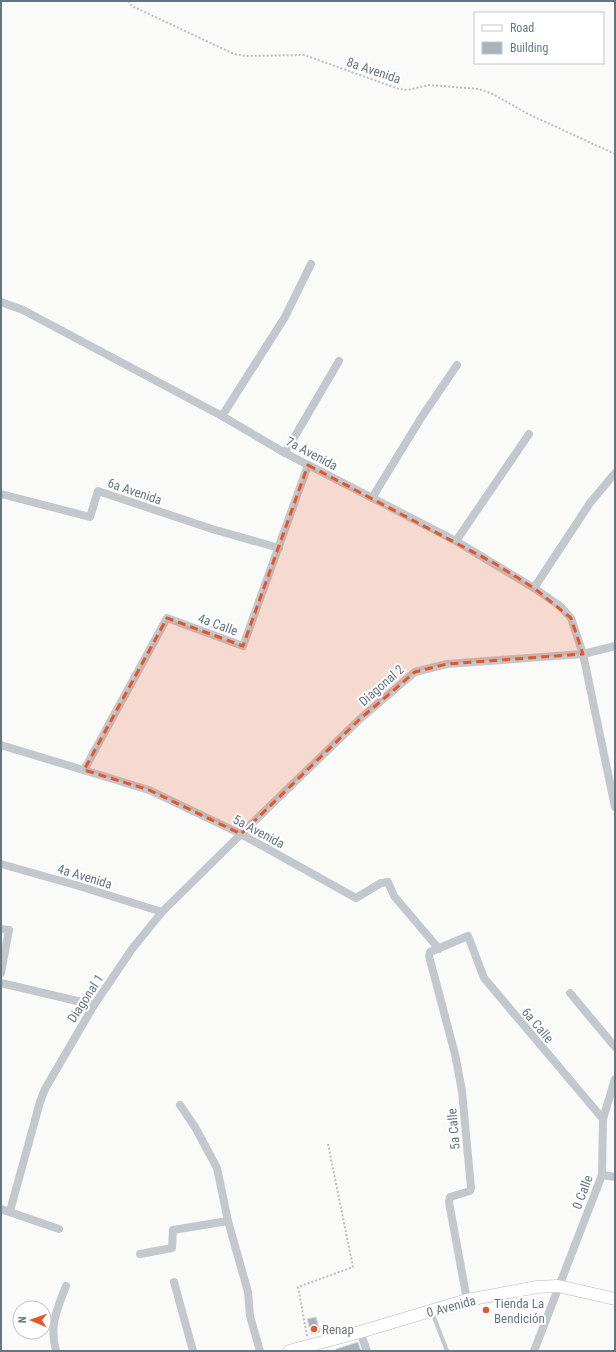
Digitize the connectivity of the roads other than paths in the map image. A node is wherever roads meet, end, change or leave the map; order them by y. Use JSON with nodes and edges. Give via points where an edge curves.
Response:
{"nodes":[{"id":1,"x":311,"y":264,"type":"dead end"},
{"id":2,"x":1,"y":302,"type":"edge"},
{"id":3,"x":339,"y":361,"type":"dead end"},
{"id":4,"x":457,"y":366,"type":"dead end"},
{"id":5,"x":222,"y":416,"type":"junction"},
{"id":6,"x":529,"y":434,"type":"dead end"},
{"id":7,"x":285,"y":453,"type":"junction"},
{"id":8,"x":308,"y":464,"type":"junction"},
{"id":9,"x":615,"y":473,"type":"edge"},
{"id":10,"x":1,"y":494,"type":"edge"},
{"id":11,"x":372,"y":498,"type":"junction"},
{"id":12,"x":456,"y":541,"type":"junction"},
{"id":13,"x":279,"y":548,"type":"junction"},
{"id":14,"x":534,"y":588,"type":"junction"},
{"id":15,"x":615,"y":646,"type":"edge"},
{"id":16,"x":582,"y":654,"type":"junction"},
{"id":17,"x":1,"y":746,"type":"edge"},
{"id":18,"x":84,"y":770,"type":"junction"},
{"id":19,"x":615,"y":807,"type":"edge"},
{"id":20,"x":241,"y":834,"type":"junction"},
{"id":21,"x":1,"y":864,"type":"edge"},
{"id":22,"x":162,"y":912,"type":"junction"},
{"id":23,"x":1,"y":929,"type":"edge"},
{"id":24,"x":439,"y":948,"type":"junction"},
{"id":25,"x":1,"y":973,"type":"edge"},
{"id":26,"x":1,"y":983,"type":"edge"},
{"id":27,"x":570,"y":992,"type":"dead end"},
{"id":28,"x":94,"y":1005,"type":"junction"},
{"id":29,"x":615,"y":1047,"type":"edge"},
{"id":30,"x":615,"y":1079,"type":"edge"},
{"id":31,"x":180,"y":1105,"type":"dead end"},
{"id":32,"x":603,"y":1119,"type":"junction"},
{"id":33,"x":602,"y":1175,"type":"junction"},
{"id":34,"x":615,"y":1177,"type":"edge"},
{"id":35,"x":1,"y":1209,"type":"edge"},
{"id":36,"x":10,"y":1211,"type":"junction"},
{"id":37,"x":228,"y":1221,"type":"junction"},
{"id":38,"x":59,"y":1228,"type":"dead end"},
{"id":39,"x":140,"y":1254,"type":"dead end"},
{"id":40,"x":174,"y":1282,"type":"dead end"},
{"id":41,"x":66,"y":1286,"type":"dead end"},
{"id":42,"x":558,"y":1286,"type":"junction"},
{"id":43,"x":615,"y":1299,"type":"edge"},
{"id":44,"x":467,"y":1300,"type":"junction"},
{"id":45,"x":431,"y":1310,"type":"junction"},
{"id":46,"x":360,"y":1332,"type":"junction"},
{"id":47,"x":56,"y":1351,"type":"edge"},
{"id":48,"x":193,"y":1351,"type":"edge"},
{"id":49,"x":260,"y":1351,"type":"edge"},
{"id":50,"x":289,"y":1351,"type":"edge"},
{"id":51,"x":367,"y":1351,"type":"edge"},
{"id":52,"x":447,"y":1351,"type":"edge"},
{"id":53,"x":534,"y":1351,"type":"edge"}],
"edges":[{"from":1,"to":5,"type":"street","via":[[285,318]]},
{"from":2,"to":5,"type":"street","name":"7a Avenida","via":[[23,310]]},
{"from":3,"to":7,"type":"street"},
{"from":4,"to":11,"type":"street","via":[[421,418]]},
{"from":5,"to":7,"type":"street","name":"7a Avenida"},
{"from":6,"to":12,"type":"street"},
{"from":7,"to":8,"type":"street","name":"7a Avenida"},
{"from":8,"to":11,"type":"street","name":"7a Avenida"},
{"from":8,"to":13,"type":"street","name":"4a Calle"},
{"from":9,"to":14,"type":"street","via":[[590,503]]},
{"from":10,"to":13,"type":"street","name":"6a Avenida","via":[[90,517],[98,491],[212,530]]},
{"from":11,"to":12,"type":"street","name":"7a Avenida"},
{"from":12,"to":14,"type":"street","name":"7a Avenida"},
{"from":13,"to":18,"type":"street","name":"4a Calle","via":[[243,646],[167,618]]},
{"from":14,"to":16,"type":"street","name":"7a Avenida","via":[[560,606],[571,618]]},
{"from":15,"to":16,"type":"street","name":"Diagonal 2"},
{"from":16,"to":19,"type":"street","name":"7a Avenida"},
{"from":16,"to":20,"type":"street","name":"Diagonal 2","via":[[446,664],[415,672],[360,719]]},
{"from":17,"to":18,"type":"street","name":"5a Avenida"},
{"from":18,"to":20,"type":"street","name":"5a Avenida","via":[[149,790]]},
{"from":20,"to":22,"type":"street","name":"Diagonal 1"},
{"from":20,"to":24,"type":"street","name":"5a Avenida","via":[[356,898],[380,883],[388,882],[394,896]]},
{"from":21,"to":22,"type":"street","name":"4a Avenida"},
{"from":22,"to":28,"type":"street","name":"Diagonal 1"},
{"from":23,"to":25,"type":"street","via":[[9,930]]},
{"from":24,"to":32,"type":"street","name":"6a Calle","via":[[466,936],[470,937],[484,978]]},
{"from":24,"to":44,"type":"street","name":"5a Calle","via":[[430,952],[429,956],[462,1091],[471,1188],[467,1193],[450,1198],[449,1202]]},
{"from":26,"to":28,"type":"street"},
{"from":27,"to":29,"type":"street"},
{"from":28,"to":36,"type":"street","name":"Diagonal 1","via":[[63,1056],[40,1102]]},
{"from":30,"to":32,"type":"street","name":"0 Calle"},
{"from":31,"to":37,"type":"street","via":[[217,1168]]},
{"from":32,"to":33,"type":"street","name":"0 Calle"},
{"from":33,"to":34,"type":"street"},
{"from":33,"to":42,"type":"street","name":"0 Calle"},
{"from":35,"to":36,"type":"street"},
{"from":36,"to":38,"type":"street"},
{"from":37,"to":39,"type":"street","via":[[173,1230],[172,1248]]},
{"from":37,"to":49,"type":"street","via":[[248,1292],[250,1316]]},
{"from":40,"to":48,"type":"street"},
{"from":41,"to":47,"type":"street","via":[[54,1316],[53,1340]]},
{"from":42,"to":43,"type":"street","name":"0 Avenida"},
{"from":42,"to":44,"type":"street","name":"0 Avenida","via":[[537,1287]]},
{"from":42,"to":53,"type":"street"},
{"from":44,"to":45,"type":"street","name":"0 Avenida"},
{"from":45,"to":46,"type":"street","name":"0 Avenida"},
{"from":45,"to":52,"type":"lane"},
{"from":46,"to":50,"type":"street","name":"0 Avenida"},
{"from":46,"to":51,"type":"street"}]}
